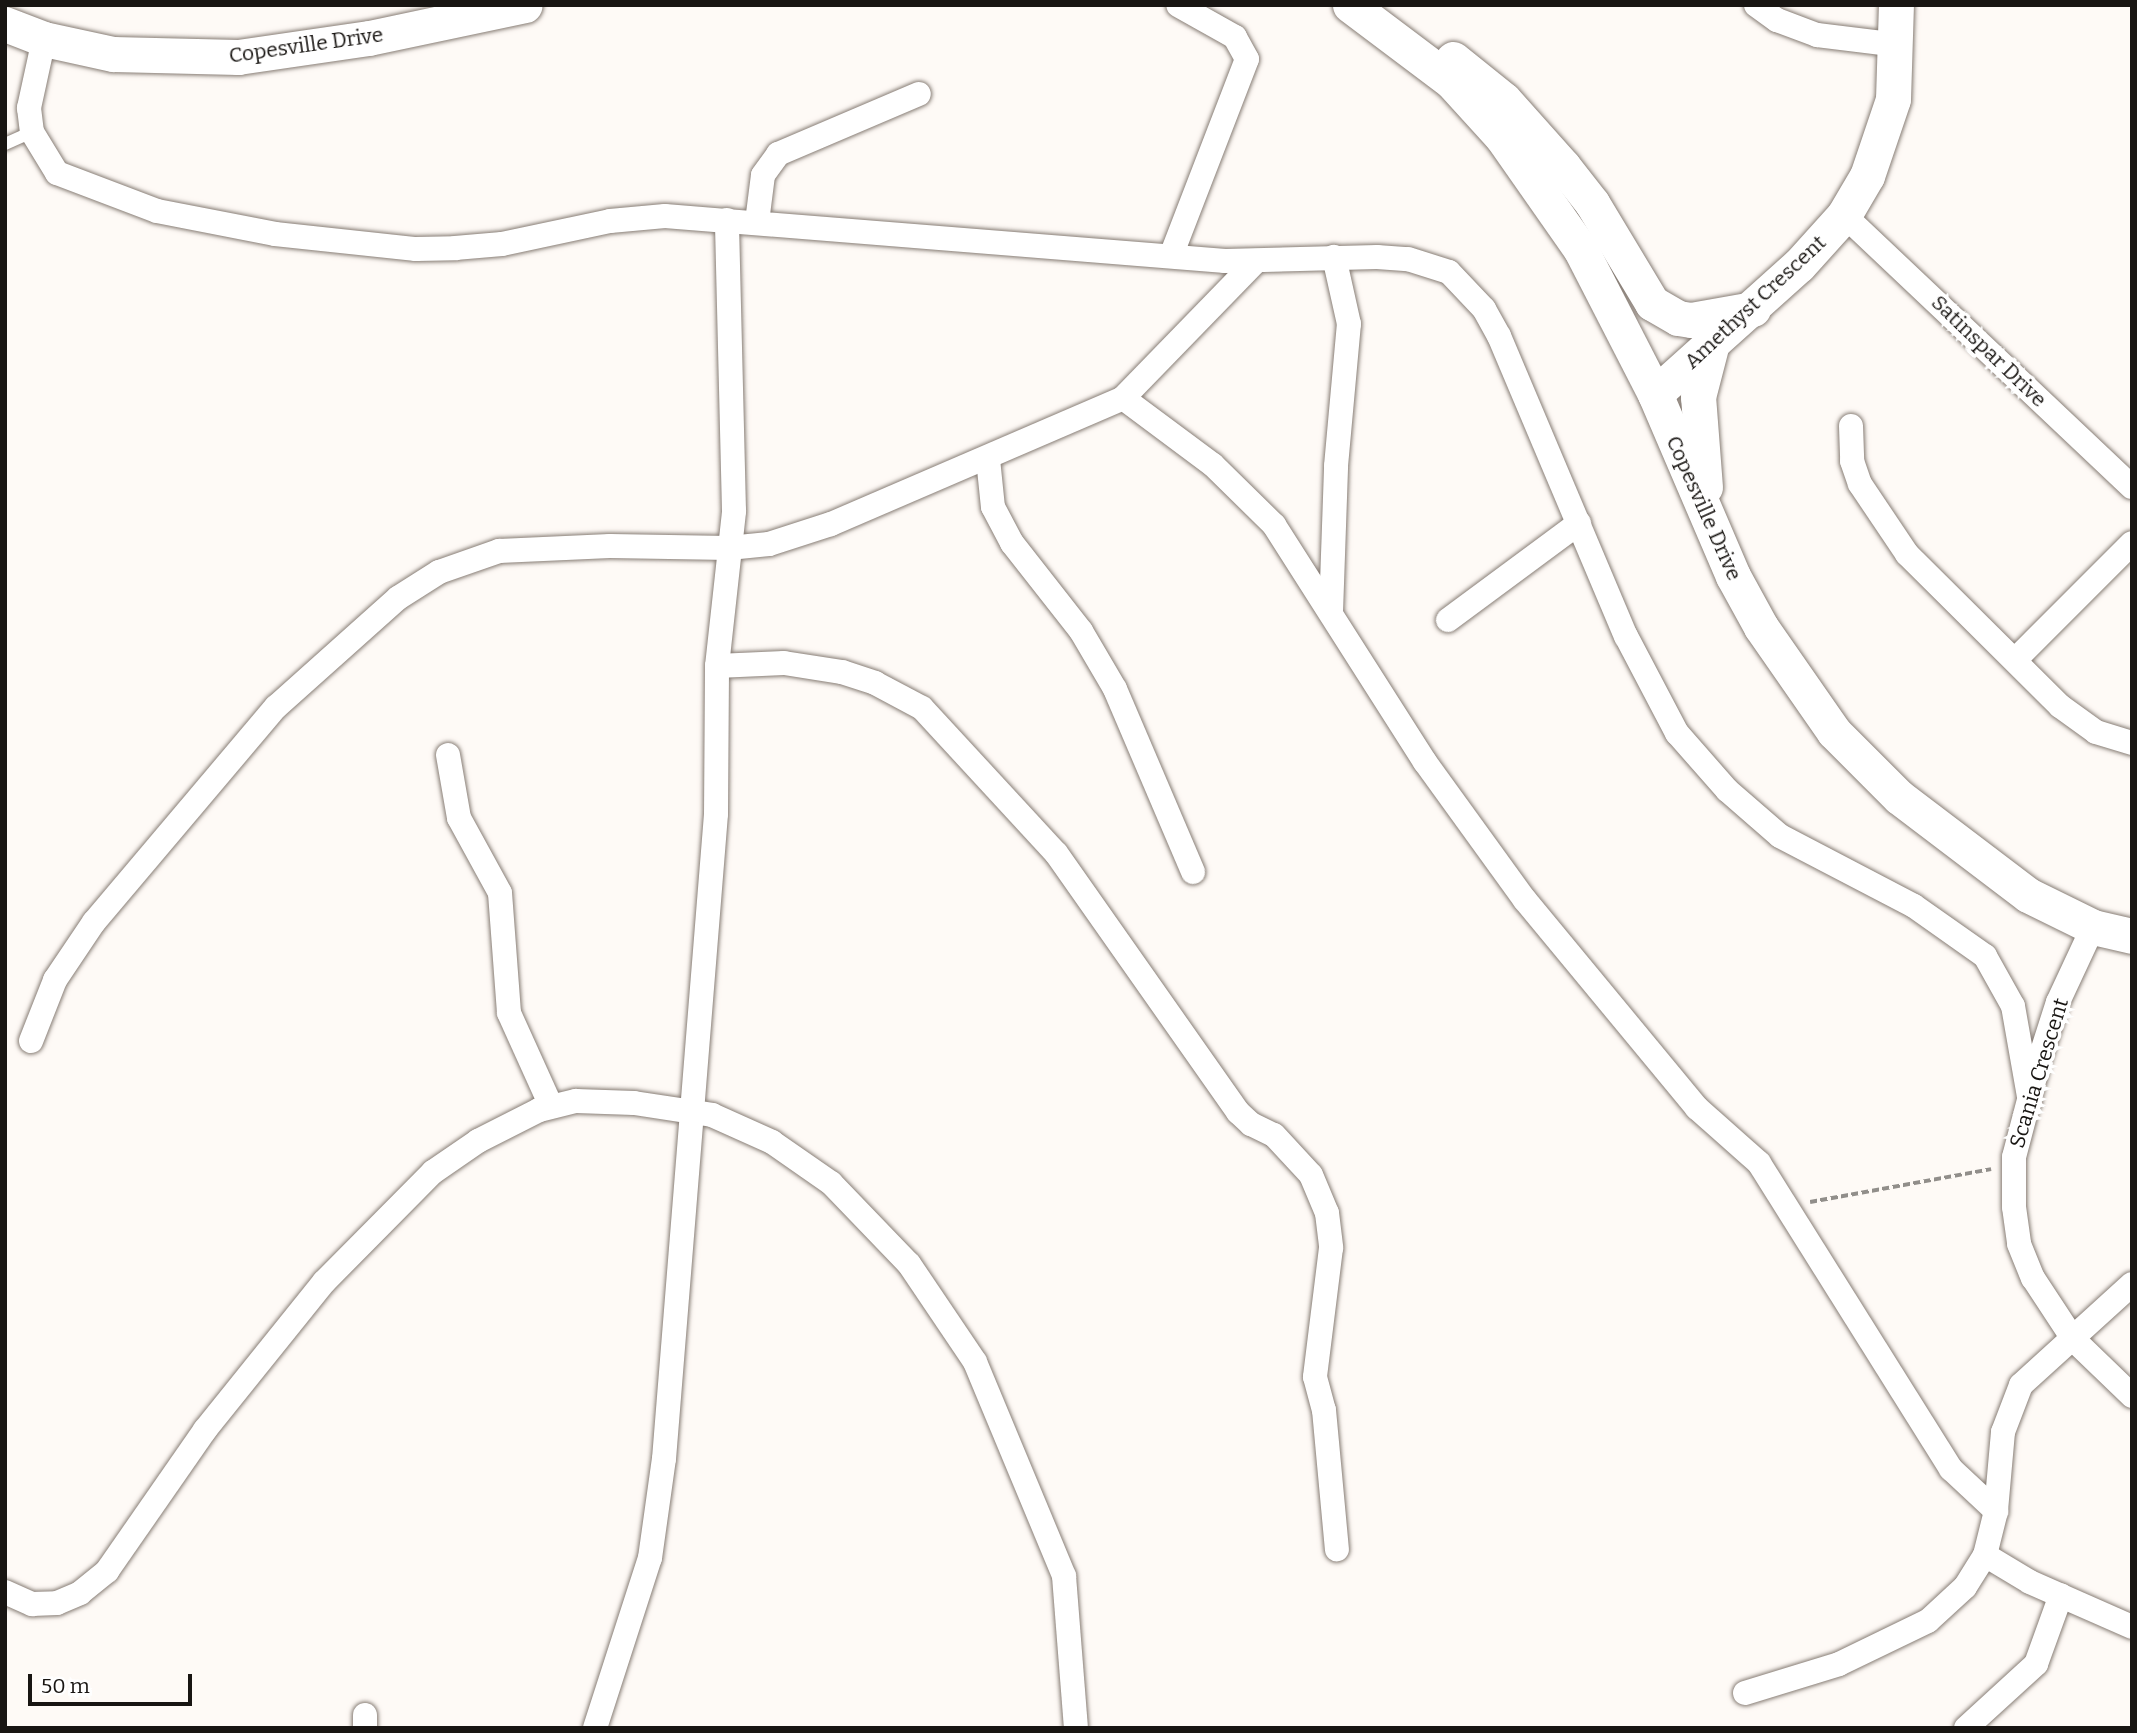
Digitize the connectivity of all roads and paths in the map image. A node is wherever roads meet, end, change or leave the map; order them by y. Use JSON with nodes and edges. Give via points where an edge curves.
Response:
{"nodes":[{"id":1,"x":443,"y":5,"type":"edge"},
{"id":2,"x":525,"y":5,"type":"edge"},
{"id":3,"x":1178,"y":5,"type":"edge"},
{"id":4,"x":1350,"y":5,"type":"edge"},
{"id":5,"x":1756,"y":5,"type":"edge"},
{"id":6,"x":1896,"y":5,"type":"edge"},
{"id":7,"x":5,"y":24,"type":"edge"},
{"id":8,"x":369,"y":37,"type":"junction"},
{"id":9,"x":1399,"y":38,"type":"junction"},
{"id":10,"x":44,"y":39,"type":"junction"},
{"id":11,"x":1898,"y":45,"type":"junction"},
{"id":12,"x":919,"y":94,"type":"dead end"},
{"id":13,"x":32,"y":132,"type":"junction"},
{"id":14,"x":5,"y":144,"type":"edge"},
{"id":15,"x":1844,"y":215,"type":"junction"},
{"id":16,"x":727,"y":220,"type":"junction"},
{"id":17,"x":757,"y":222,"type":"junction"},
{"id":18,"x":1171,"y":256,"type":"junction"},
{"id":19,"x":1334,"y":257,"type":"junction"},
{"id":20,"x":1256,"y":261,"type":"junction"},
{"id":21,"x":1753,"y":309,"type":"junction"},
{"id":22,"x":1712,"y":344,"type":"junction"},
{"id":23,"x":1655,"y":394,"type":"junction"},
{"id":24,"x":1123,"y":398,"type":"junction"},
{"id":25,"x":1851,"y":426,"type":"dead end"},
{"id":26,"x":988,"y":459,"type":"junction"},
{"id":27,"x":2132,"y":487,"type":"edge"},
{"id":28,"x":1580,"y":523,"type":"junction"},
{"id":29,"x":1710,"y":526,"type":"junction"},
{"id":30,"x":2132,"y":543,"type":"edge"},
{"id":31,"x":729,"y":548,"type":"junction"},
{"id":32,"x":1331,"y":612,"type":"junction"},
{"id":33,"x":1448,"y":620,"type":"dead end"},
{"id":34,"x":2015,"y":660,"type":"junction"},
{"id":35,"x":717,"y":666,"type":"junction"},
{"id":36,"x":2132,"y":743,"type":"edge"},
{"id":37,"x":449,"y":755,"type":"dead end"},
{"id":38,"x":1193,"y":872,"type":"dead end"},
{"id":39,"x":2093,"y":927,"type":"junction"},
{"id":40,"x":2132,"y":936,"type":"edge"},
{"id":41,"x":31,"y":1041,"type":"dead end"},
{"id":42,"x":2030,"y":1102,"type":"junction"},
{"id":43,"x":551,"y":1106,"type":"junction"},
{"id":44,"x":689,"y":1110,"type":"junction"},
{"id":45,"x":2014,"y":1164,"type":"junction"},
{"id":46,"x":1783,"y":1198,"type":"junction"},
{"id":47,"x":2132,"y":1284,"type":"edge"},
{"id":48,"x":2073,"y":1339,"type":"junction"},
{"id":49,"x":2132,"y":1396,"type":"edge"},
{"id":50,"x":1996,"y":1511,"type":"junction"},
{"id":51,"x":1337,"y":1549,"type":"dead end"},
{"id":52,"x":1985,"y":1555,"type":"junction"},
{"id":53,"x":5,"y":1592,"type":"edge"},
{"id":54,"x":2061,"y":1595,"type":"junction"},
{"id":55,"x":2132,"y":1627,"type":"edge"},
{"id":56,"x":1745,"y":1693,"type":"dead end"},
{"id":57,"x":595,"y":1728,"type":"edge"},
{"id":58,"x":1076,"y":1728,"type":"edge"},
{"id":59,"x":1966,"y":1728,"type":"edge"}],
"edges":[{"from":1,"to":8,"type":"street"},
{"from":2,"to":8,"type":"street","name":"Copesville Drive"},
{"from":3,"to":18,"type":"street","via":[[1235,37],[1247,59]]},
{"from":4,"to":9,"type":"street","name":"Copesville Drive"},
{"from":5,"to":11,"type":"street","via":[[1777,20],[1817,34]]},
{"from":6,"to":11,"type":"street","name":"Amethyst Crescent"},
{"from":7,"to":10,"type":"street","name":"Copesville Drive"},
{"from":8,"to":10,"type":"street","name":"Copesville Drive","via":[[283,52],[205,58],[113,54]]},
{"from":9,"to":21,"type":"street","via":[[1423,42],[1444,53],[1504,100],[1535,132],[1592,203],[1651,303],[1691,320]]},
{"from":9,"to":23,"type":"street","name":"Copesville Drive","via":[[1451,81],[1536,183],[1581,250]]},
{"from":10,"to":13,"type":"street","via":[[29,108]]},
{"from":11,"to":15,"type":"street","name":"Amethyst Crescent","via":[[1894,99],[1883,139]]},
{"from":12,"to":17,"type":"street","via":[[778,154],[762,175]]},
{"from":13,"to":14,"type":"lane"},
{"from":13,"to":16,"type":"street","via":[[57,173],[75,182],[157,211],[275,234],[429,249],[502,244],[634,217]]},
{"from":15,"to":21,"type":"street","name":"Amethyst Crescent"},
{"from":15,"to":27,"type":"street","name":"Satinspar Drive"},
{"from":16,"to":17,"type":"street"},
{"from":16,"to":31,"type":"street","via":[[734,510]]},
{"from":17,"to":18,"type":"street"},
{"from":18,"to":20,"type":"street"},
{"from":19,"to":20,"type":"street"},
{"from":19,"to":28,"type":"street","via":[[1408,259],[1437,266],[1462,283],[1499,336]]},
{"from":19,"to":32,"type":"street","via":[[1349,324],[1336,466]]},
{"from":20,"to":24,"type":"street"},
{"from":21,"to":22,"type":"street","name":"Amethyst Crescent"},
{"from":22,"to":23,"type":"street","name":"Amethyst Crescent"},
{"from":22,"to":29,"type":"street","via":[[1702,374],[1697,427]]},
{"from":23,"to":29,"type":"street","name":"Copesville Drive"},
{"from":24,"to":26,"type":"street"},
{"from":24,"to":32,"type":"street","via":[[1177,435],[1244,493],[1274,525]]},
{"from":25,"to":34,"type":"street","via":[[1852,461],[1886,528],[1951,603]]},
{"from":26,"to":31,"type":"street","via":[[799,536]]},
{"from":26,"to":38,"type":"street","via":[[993,507],[1013,543],[1081,631],[1115,689]]},
{"from":28,"to":33,"type":"street"},
{"from":28,"to":42,"type":"street","via":[[1650,688],[1677,733],[1719,782],[1780,835],[1914,906],[1985,956],[2013,1006]]},
{"from":29,"to":39,"type":"street","name":"Copesville Drive","via":[[1762,628],[1834,732],[1899,797],[1964,849],[2028,895]]},
{"from":30,"to":34,"type":"street"},
{"from":31,"to":35,"type":"street"},
{"from":31,"to":41,"type":"street","via":[[610,546],[499,551],[456,563],[398,598],[276,707],[128,879],[55,980]]},
{"from":32,"to":46,"type":"street","via":[[1425,762],[1525,900],[1697,1108],[1737,1140]]},
{"from":34,"to":36,"type":"street","via":[[2060,706],[2096,732]]},
{"from":35,"to":44,"type":"street","via":[[716,814]]},
{"from":35,"to":51,"type":"street","via":[[784,663],[842,672],[875,683],[922,709],[1056,853],[1238,1112],[1274,1135],[1311,1175],[1327,1213],[1331,1248],[1315,1377],[1324,1410]]},
{"from":37,"to":43,"type":"street","via":[[460,818],[500,893],[509,1013]]},
{"from":39,"to":40,"type":"street","name":"Copesville Drive"},
{"from":39,"to":42,"type":"street","name":"Scania Crescent","via":[[2058,1002]]},
{"from":42,"to":45,"type":"street","name":"Scania Crescent"},
{"from":43,"to":44,"type":"street","via":[[597,1100]]},
{"from":43,"to":53,"type":"street","via":[[478,1141],[433,1172],[355,1247],[205,1430],[98,1578],[68,1599],[47,1605]]},
{"from":44,"to":57,"type":"street","via":[[658,1510],[650,1558]]},
{"from":44,"to":58,"type":"street","via":[[712,1115],[772,1142],[831,1183],[909,1264],[975,1362],[1064,1576]]},
{"from":45,"to":46,"type":"path","via":[[1802,1203]]},
{"from":45,"to":48,"type":"street","name":"Scania Crescent","via":[[2019,1244],[2033,1278]]},
{"from":46,"to":50,"type":"street","via":[[1951,1469]]},
{"from":47,"to":48,"type":"street"},
{"from":48,"to":49,"type":"street","name":"Scania Crescent"},
{"from":48,"to":50,"type":"street","via":[[2021,1385],[2011,1402],[2003,1432]]},
{"from":50,"to":52,"type":"street"},
{"from":52,"to":54,"type":"street"},
{"from":52,"to":56,"type":"street","via":[[1965,1587],[1928,1621],[1839,1664]]},
{"from":54,"to":55,"type":"street"},
{"from":54,"to":59,"type":"street","via":[[2036,1664]]}]}
